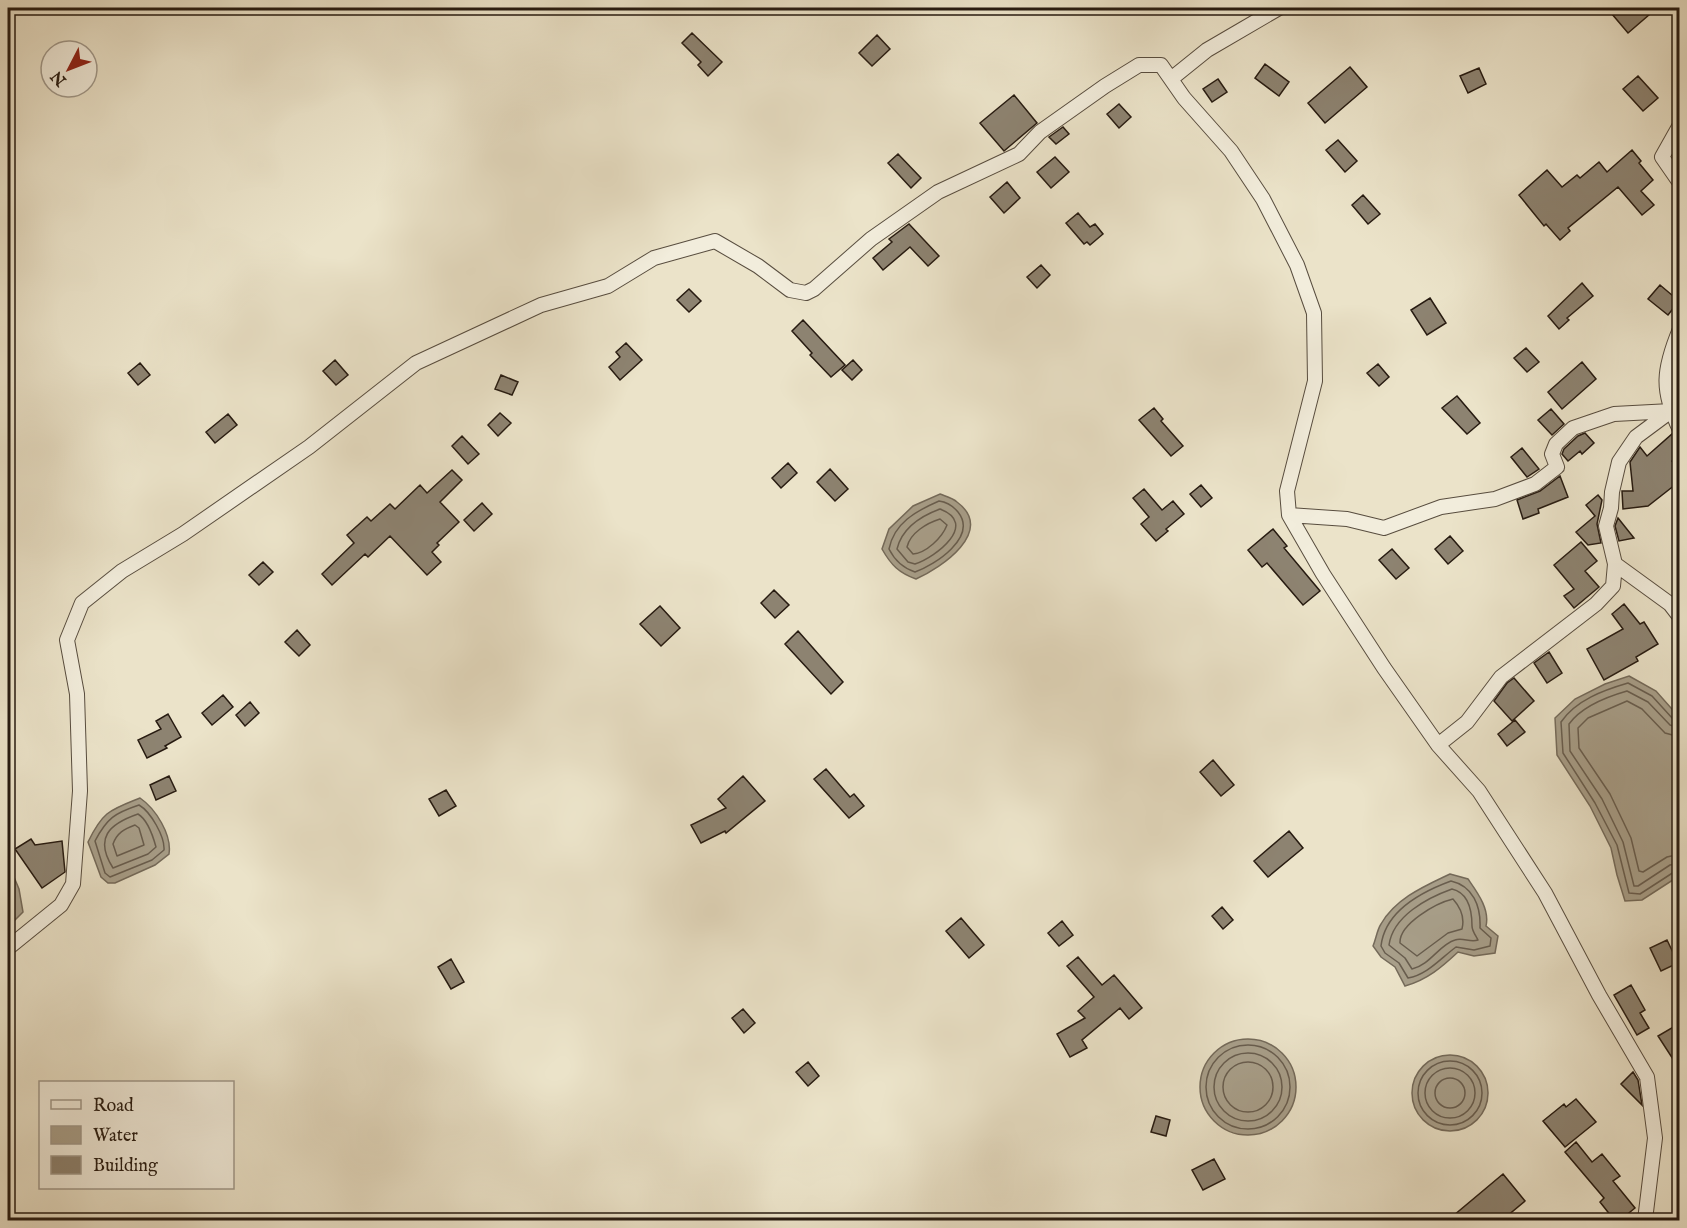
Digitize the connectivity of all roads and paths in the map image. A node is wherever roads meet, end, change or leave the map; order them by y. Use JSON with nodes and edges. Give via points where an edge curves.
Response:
{"nodes":[{"id":1,"x":1279,"y":8,"type":"edge"},
{"id":2,"x":1171,"y":79,"type":"junction"},
{"id":3,"x":1680,"y":125,"type":"edge"},
{"id":4,"x":1680,"y":183,"type":"edge"},
{"id":5,"x":1680,"y":329,"type":"edge"},
{"id":6,"x":1671,"y":411,"type":"junction"},
{"id":7,"x":1680,"y":430,"type":"edge"},
{"id":8,"x":1289,"y":515,"type":"junction"},
{"id":9,"x":1615,"y":564,"type":"junction"},
{"id":10,"x":1680,"y":617,"type":"edge"},
{"id":11,"x":1438,"y":745,"type":"junction"},
{"id":12,"x":8,"y":948,"type":"edge"},
{"id":13,"x":1645,"y":1221,"type":"edge"}],
"edges":[{"from":1,"to":2,"type":"street","via":[[1207,50]]},
{"from":2,"to":8,"type":"street","via":[[1231,151],[1263,199],[1297,265],[1314,313],[1314,381],[1287,491]]},
{"from":2,"to":12,"type":"street","via":[[1161,65],[1139,65],[1040,132],[1019,154],[938,192],[806,293],[790,290],[715,241],[654,258],[608,285],[541,305],[416,363],[309,447],[123,571],[82,603],[67,640],[76,694],[80,791],[73,884],[61,905]]},
{"from":3,"to":4,"type":"street","via":[[1662,157]]},
{"from":5,"to":6,"type":"street","via":[[1669,355],[1665,380]]},
{"from":6,"to":7,"type":"street"},
{"from":6,"to":8,"type":"street","via":[[1614,414],[1573,428],[1556,444],[1552,454],[1557,467],[1535,484],[1495,499],[1441,507],[1384,528],[1347,519]]},
{"from":6,"to":9,"type":"street","via":[[1636,437],[1619,462],[1606,526]]},
{"from":8,"to":11,"type":"street","via":[[1323,574]]},
{"from":9,"to":10,"type":"street","via":[[1670,604]]},
{"from":9,"to":11,"type":"street","via":[[1613,586],[1596,604],[1502,677],[1467,723]]},
{"from":11,"to":13,"type":"street","via":[[1479,791],[1545,893],[1647,1077],[1655,1138]]}]}
